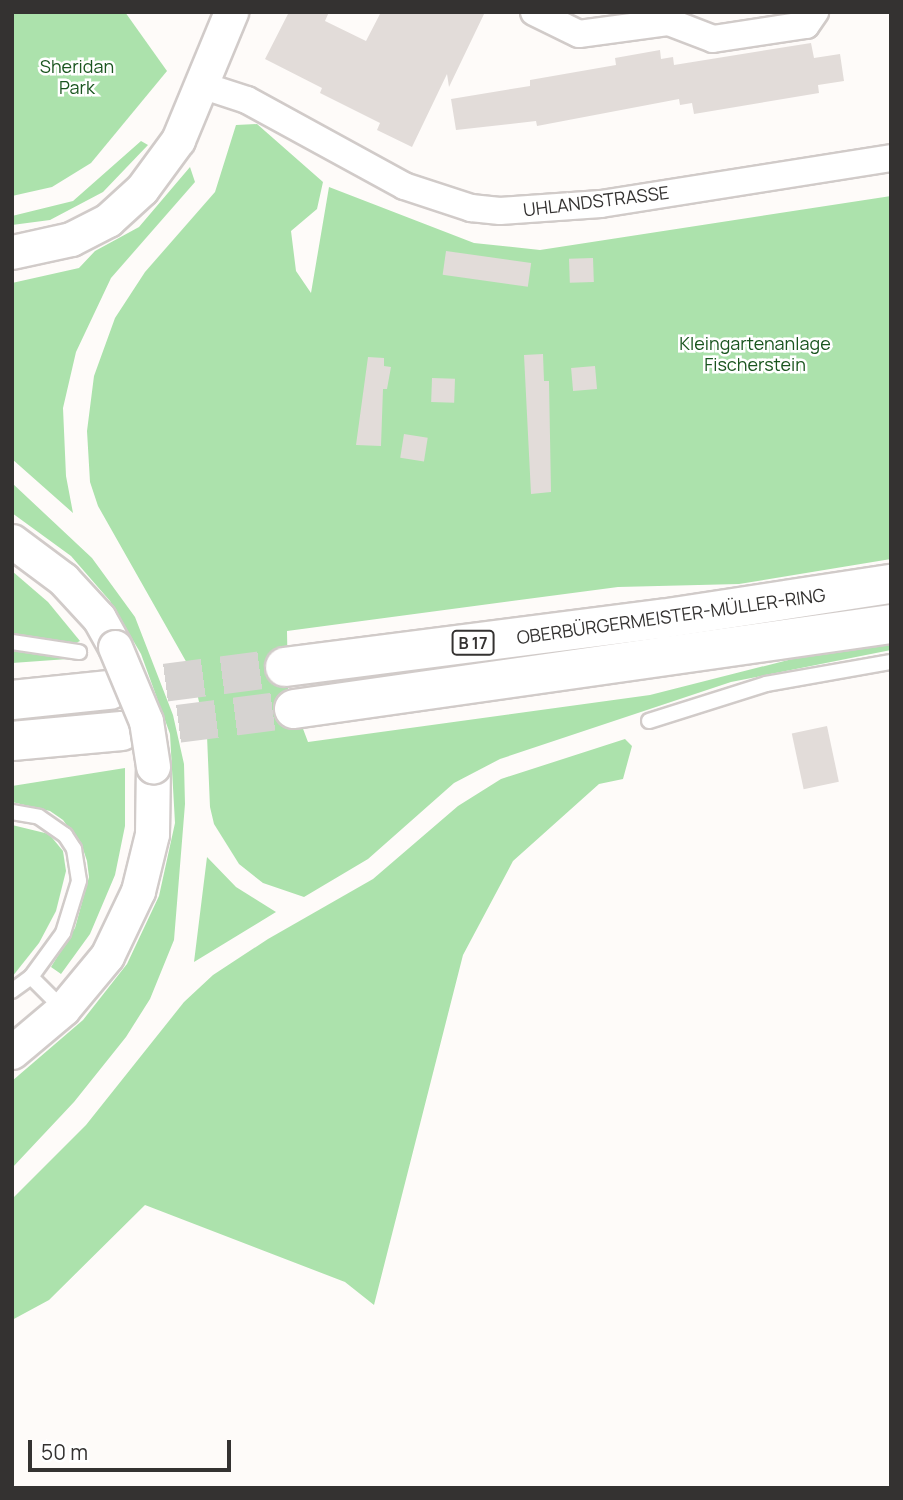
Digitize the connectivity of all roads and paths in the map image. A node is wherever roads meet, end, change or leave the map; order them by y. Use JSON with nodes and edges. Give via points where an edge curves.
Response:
{"nodes":[{"id":1,"x":230,"y":12,"type":"edge"},
{"id":2,"x":534,"y":12,"type":"edge"},
{"id":3,"x":815,"y":12,"type":"edge"},
{"id":4,"x":693,"y":22,"type":"edge"},
{"id":5,"x":201,"y":85,"type":"junction"},
{"id":6,"x":891,"y":158,"type":"edge"},
{"id":7,"x":12,"y":251,"type":"edge"},
{"id":8,"x":12,"y":541,"type":"edge"},
{"id":9,"x":891,"y":584,"type":"edge"},
{"id":10,"x":891,"y":624,"type":"edge"},
{"id":11,"x":12,"y":642,"type":"edge"},
{"id":12,"x":79,"y":652,"type":"dead end"},
{"id":13,"x":891,"y":662,"type":"edge"},
{"id":14,"x":285,"y":667,"type":"tunnel mouth"},
{"id":15,"x":109,"y":690,"type":"tunnel mouth"},
{"id":16,"x":12,"y":699,"type":"edge"},
{"id":17,"x":294,"y":709,"type":"tunnel mouth"},
{"id":18,"x":649,"y":721,"type":"dead end"},
{"id":19,"x":122,"y":731,"type":"tunnel mouth"},
{"id":20,"x":20,"y":743,"type":"edge"},
{"id":21,"x":12,"y":812,"type":"edge"},
{"id":22,"x":31,"y":977,"type":"junction"},
{"id":23,"x":12,"y":991,"type":"edge"},
{"id":24,"x":63,"y":1009,"type":"junction"},
{"id":25,"x":12,"y":1052,"type":"edge"}],
"edges":[{"from":1,"to":5,"type":"street"},
{"from":2,"to":4,"type":"street","via":[[579,34]]},
{"from":3,"to":4,"type":"street","via":[[806,25],[713,39]]},
{"from":5,"to":6,"type":"street","name":"UHLANDSTRASSE","via":[[247,100],[404,186],[471,208],[500,211],[601,204]]},
{"from":5,"to":7,"type":"street","via":[[173,148],[128,203],[71,239]]},
{"from":8,"to":24,"type":"street","bridge":true,"via":[[63,579],[99,618],[146,721],[153,766],[152,834],[138,891],[107,956]]},
{"from":9,"to":14,"type":"highway","name":"OBERBÜRGERMEISTER-MÜLLER-RING","number":"B 17","via":[[662,619]]},
{"from":10,"to":17,"type":"highway","number":"B 17"},
{"from":11,"to":12,"type":"lane"},
{"from":13,"to":18,"type":"lane","via":[[766,684]]},
{"from":15,"to":16,"type":"highway"},
{"from":19,"to":20,"type":"highway"},
{"from":21,"to":22,"type":"lane","via":[[53,824],[74,849],[79,864],[74,908],[63,933]]},
{"from":22,"to":23,"type":"lane"},
{"from":22,"to":24,"type":"lane"},
{"from":24,"to":25,"type":"street"}]}
